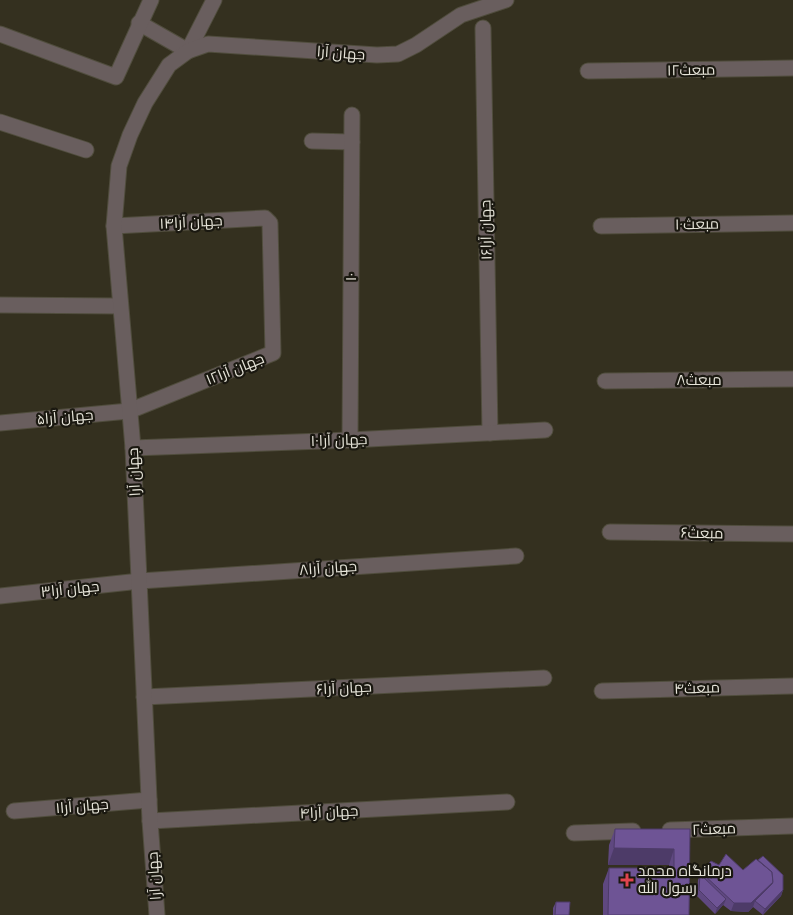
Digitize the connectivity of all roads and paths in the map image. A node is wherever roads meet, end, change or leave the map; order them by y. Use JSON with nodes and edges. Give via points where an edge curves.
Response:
{"nodes":[{"id":1,"x":151,"y":0,"type":"edge"},
{"id":2,"x":214,"y":0,"type":"edge"},
{"id":3,"x":506,"y":0,"type":"edge"},
{"id":4,"x":481,"y":4,"type":"edge"},
{"id":5,"x":139,"y":23,"type":"junction"},
{"id":6,"x":483,"y":28,"type":"dead end"},
{"id":7,"x":0,"y":34,"type":"edge"},
{"id":8,"x":188,"y":51,"type":"junction"},
{"id":9,"x":793,"y":68,"type":"edge"},
{"id":10,"x":588,"y":71,"type":"dead end"},
{"id":11,"x":352,"y":115,"type":"dead end"},
{"id":12,"x":0,"y":122,"type":"edge"},
{"id":13,"x":312,"y":141,"type":"dead end"},
{"id":14,"x":352,"y":142,"type":"junction"},
{"id":15,"x":86,"y":150,"type":"dead end"},
{"id":16,"x":268,"y":220,"type":"joint"},
{"id":17,"x":793,"y":223,"type":"edge"},
{"id":18,"x":114,"y":226,"type":"junction"},
{"id":19,"x":602,"y":226,"type":"dead end"},
{"id":20,"x":0,"y":305,"type":"edge"},
{"id":21,"x":119,"y":306,"type":"junction"},
{"id":22,"x":793,"y":379,"type":"edge"},
{"id":23,"x":605,"y":381,"type":"dead end"},
{"id":24,"x":129,"y":411,"type":"junction"},
{"id":25,"x":0,"y":423,"type":"edge"},
{"id":26,"x":545,"y":430,"type":"dead end"},
{"id":27,"x":490,"y":433,"type":"junction"},
{"id":28,"x":350,"y":440,"type":"junction"},
{"id":29,"x":133,"y":448,"type":"junction"},
{"id":30,"x":610,"y":532,"type":"dead end"},
{"id":31,"x":793,"y":534,"type":"edge"},
{"id":32,"x":516,"y":556,"type":"dead end"},
{"id":33,"x":140,"y":581,"type":"junction"},
{"id":34,"x":0,"y":596,"type":"edge"},
{"id":35,"x":544,"y":678,"type":"dead end"},
{"id":36,"x":793,"y":686,"type":"edge"},
{"id":37,"x":602,"y":691,"type":"dead end"},
{"id":38,"x":144,"y":697,"type":"junction"},
{"id":39,"x":149,"y":800,"type":"junction"},
{"id":40,"x":507,"y":802,"type":"dead end"},
{"id":41,"x":14,"y":811,"type":"dead end"},
{"id":42,"x":150,"y":821,"type":"junction"},
{"id":43,"x":793,"y":826,"type":"edge"},
{"id":44,"x":574,"y":833,"type":"dead end"},
{"id":45,"x":157,"y":915,"type":"edge"}],
"edges":[{"from":1,"to":5,"type":"street"},
{"from":2,"to":8,"type":"street","name":"جهان آرا"},
{"from":3,"to":4,"type":"street","name":"جهان آرا"},
{"from":4,"to":8,"type":"street","name":"جهان آرا","via":[[398,54],[208,44]]},
{"from":5,"to":7,"type":"street","via":[[116,77]]},
{"from":5,"to":8,"type":"street"},
{"from":6,"to":27,"type":"street","name":"جهان آرا۱۶"},
{"from":8,"to":18,"type":"street","name":"جهان آرا","via":[[169,65],[130,135],[119,166]]},
{"from":9,"to":10,"type":"street","name":"مبعث۱۲"},
{"from":11,"to":14,"type":"street","name":"۱۰"},
{"from":12,"to":15,"type":"street"},
{"from":13,"to":14,"type":"street"},
{"from":14,"to":28,"type":"street","name":"۱۰"},
{"from":16,"to":18,"type":"street","name":"جهان آرا۱۴"},
{"from":16,"to":24,"type":"street","name":"جهان آرا۱۲","via":[[273,353]]},
{"from":17,"to":19,"type":"street","name":"مبعث۱۰"},
{"from":18,"to":21,"type":"street","name":"جهان آرا"},
{"from":20,"to":21,"type":"street"},
{"from":21,"to":24,"type":"street","name":"جهان آرا"},
{"from":22,"to":23,"type":"street","name":"مبعث۸"},
{"from":24,"to":25,"type":"street","name":"جهان آرا۵"},
{"from":24,"to":29,"type":"street","name":"جهان آرا"},
{"from":26,"to":27,"type":"street","name":"جهان آرا۱۰"},
{"from":27,"to":28,"type":"street","name":"جهان آرا۱۰"},
{"from":28,"to":29,"type":"street","name":"جهان آرا۱۰"},
{"from":29,"to":33,"type":"street","name":"جهان آرا"},
{"from":30,"to":31,"type":"street","name":"مبعث۶"},
{"from":32,"to":33,"type":"street","name":"جهان آرا۸"},
{"from":33,"to":34,"type":"street","name":"جهان آرا۳"},
{"from":33,"to":38,"type":"street","name":"جهان آرا"},
{"from":35,"to":38,"type":"street","name":"جهان آرا۶"},
{"from":36,"to":37,"type":"street","name":"مبعث۴"},
{"from":38,"to":39,"type":"street","name":"جهان آرا"},
{"from":39,"to":41,"type":"street","name":"جهان آرا۱"},
{"from":39,"to":42,"type":"street","name":"جهان آرا"},
{"from":40,"to":42,"type":"street","name":"جهان آرا۴"},
{"from":42,"to":45,"type":"street","name":"جهان آرا"},
{"from":43,"to":44,"type":"street","name":"مبعث۲"}]}
